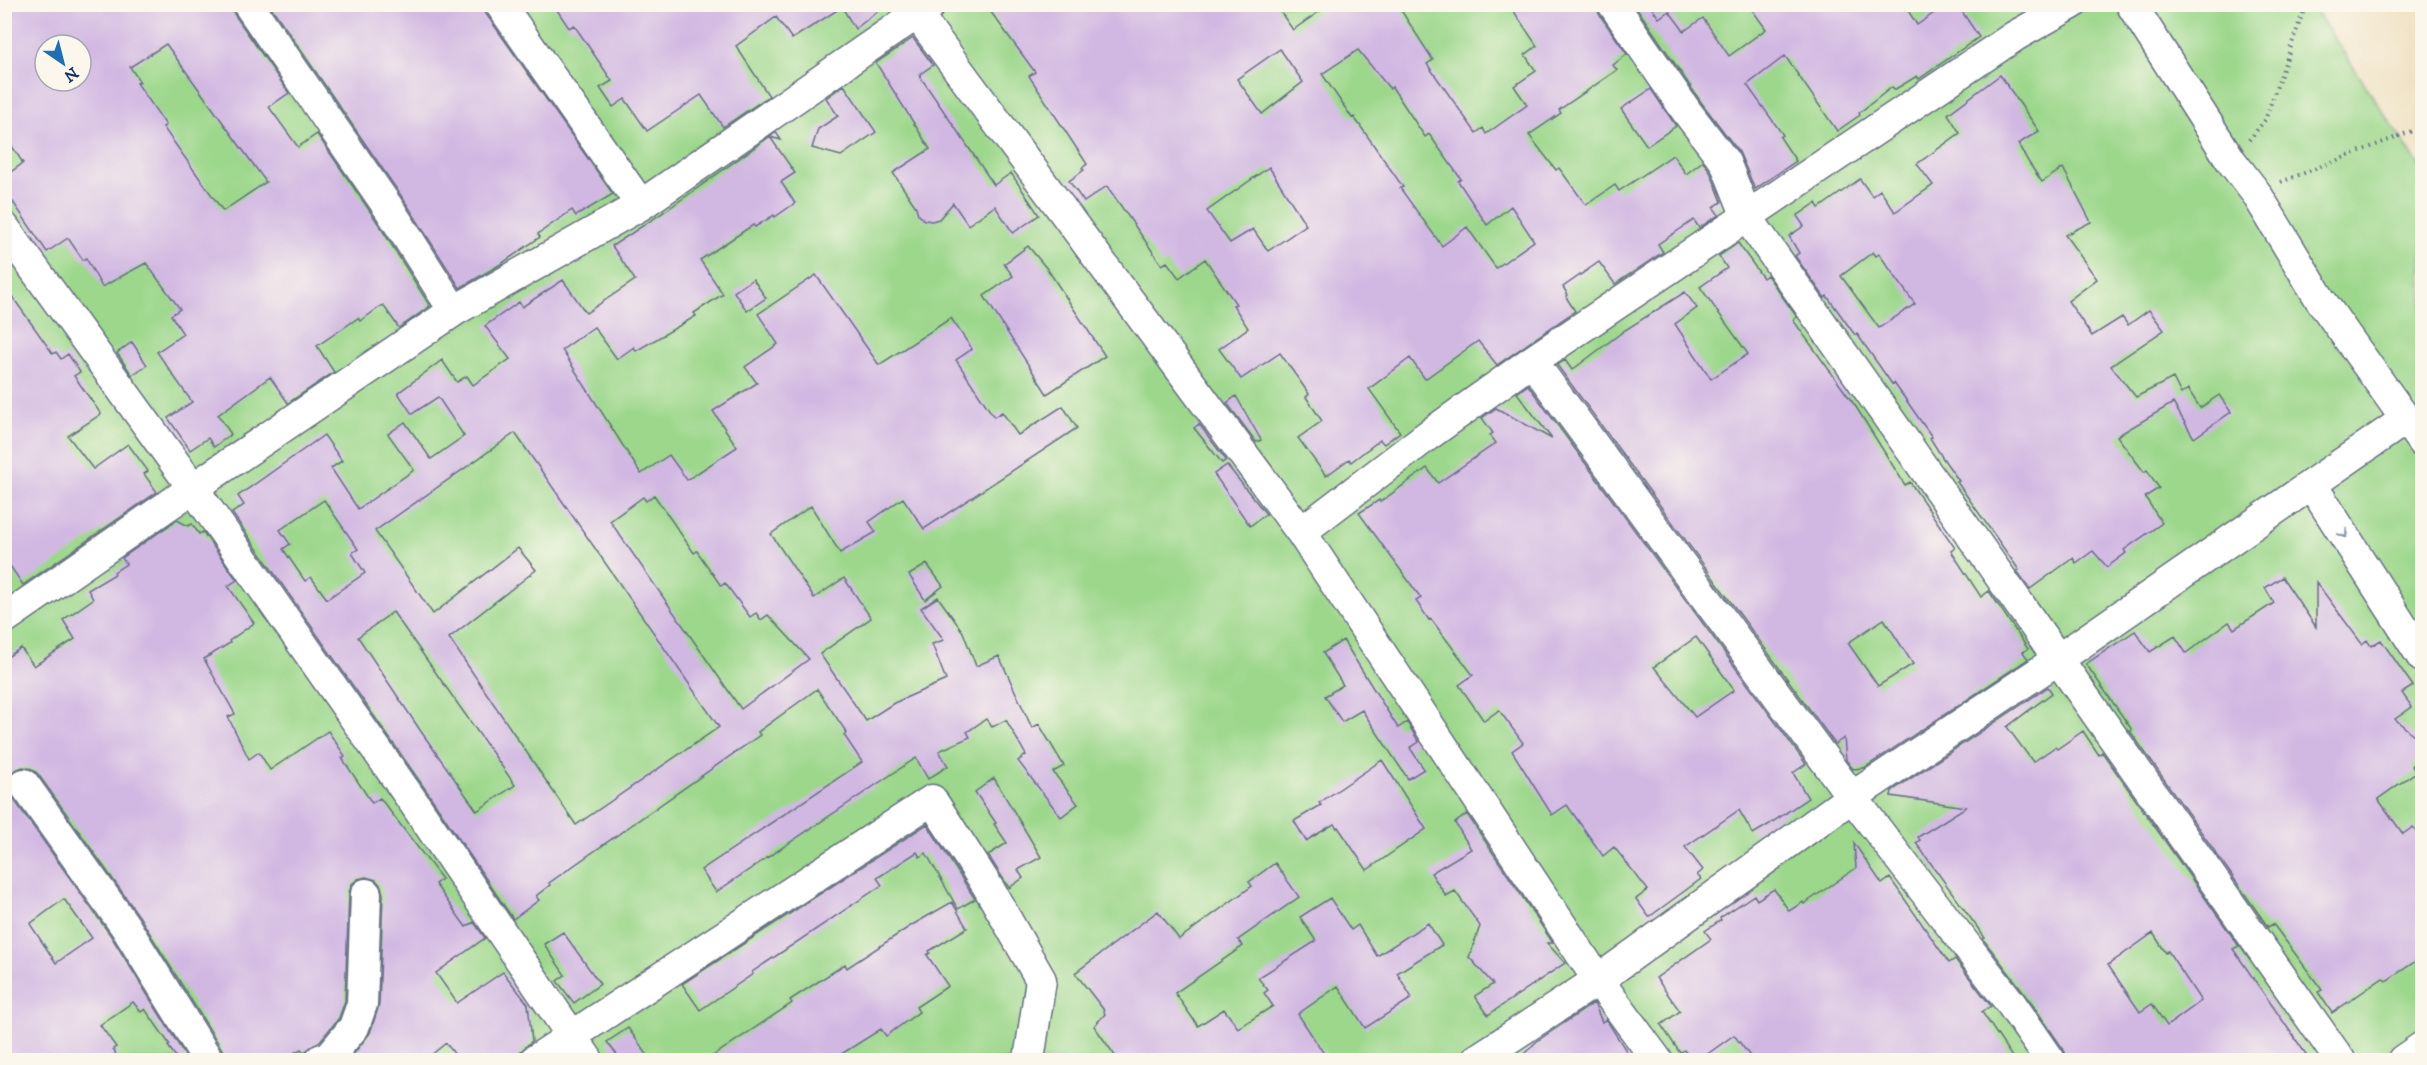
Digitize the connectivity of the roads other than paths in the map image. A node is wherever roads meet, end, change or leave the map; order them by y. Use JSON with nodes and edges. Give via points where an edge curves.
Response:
{"nodes":[{"id":1,"x":248,"y":4,"type":"edge"},
{"id":2,"x":500,"y":4,"type":"edge"},
{"id":3,"x":1613,"y":4,"type":"edge"},
{"id":4,"x":2072,"y":4,"type":"edge"},
{"id":5,"x":2132,"y":4,"type":"edge"},
{"id":6,"x":927,"y":7,"type":"edge"},
{"id":7,"x":641,"y":205,"type":"junction"},
{"id":8,"x":1747,"y":217,"type":"junction"},
{"id":9,"x":4,"y":226,"type":"edge"},
{"id":10,"x":454,"y":311,"type":"junction"},
{"id":11,"x":1532,"y":361,"type":"junction"},
{"id":12,"x":2414,"y":430,"type":"edge"},
{"id":13,"x":2312,"y":485,"type":"junction"},
{"id":14,"x":193,"y":488,"type":"junction"},
{"id":15,"x":1301,"y":532,"type":"junction"},
{"id":16,"x":4,"y":619,"type":"edge"},
{"id":17,"x":2422,"y":657,"type":"edge"},
{"id":18,"x":2057,"y":660,"type":"junction"},
{"id":19,"x":24,"y":784,"type":"dead end"},
{"id":20,"x":1852,"y":797,"type":"junction"},
{"id":21,"x":366,"y":894,"type":"dead end"},
{"id":22,"x":1598,"y":980,"type":"junction"},
{"id":23,"x":2422,"y":1047,"type":"edge"},
{"id":24,"x":580,"y":1049,"type":"edge"},
{"id":25,"x":208,"y":1060,"type":"edge"},
{"id":26,"x":320,"y":1060,"type":"edge"},
{"id":27,"x":535,"y":1060,"type":"edge"},
{"id":28,"x":1029,"y":1060,"type":"edge"},
{"id":29,"x":1476,"y":1060,"type":"edge"},
{"id":30,"x":1657,"y":1060,"type":"edge"},
{"id":31,"x":2050,"y":1060,"type":"edge"},
{"id":32,"x":2340,"y":1060,"type":"edge"},
{"id":33,"x":2403,"y":1060,"type":"edge"}],
"edges":[{"from":1,"to":10,"type":"street","via":[[390,210]]},
{"from":2,"to":7,"type":"street"},
{"from":3,"to":8,"type":"street","via":[[1725,162]]},
{"from":4,"to":8,"type":"street","via":[[2015,36]]},
{"from":5,"to":12,"type":"street","via":[[2320,299]]},
{"from":6,"to":7,"type":"street"},
{"from":6,"to":15,"type":"street","via":[[1224,431]]},
{"from":7,"to":10,"type":"street"},
{"from":8,"to":11,"type":"street"},
{"from":8,"to":18,"type":"street"},
{"from":9,"to":14,"type":"street"},
{"from":10,"to":14,"type":"street"},
{"from":11,"to":15,"type":"street"},
{"from":11,"to":20,"type":"street"},
{"from":12,"to":13,"type":"street"},
{"from":13,"to":17,"type":"street","one_way":true},
{"from":13,"to":18,"type":"street"},
{"from":14,"to":16,"type":"street"},
{"from":14,"to":24,"type":"street","via":[[414,803]]},
{"from":15,"to":22,"type":"street"},
{"from":18,"to":20,"type":"street"},
{"from":18,"to":32,"type":"street"},
{"from":19,"to":25,"type":"street","via":[[125,926]]},
{"from":20,"to":22,"type":"street"},
{"from":20,"to":31,"type":"street"},
{"from":21,"to":26,"type":"street","via":[[362,1004],[354,1027],[330,1056]]},
{"from":22,"to":29,"type":"street"},
{"from":22,"to":30,"type":"street"},
{"from":23,"to":33,"type":"street"},
{"from":24,"to":27,"type":"street"},
{"from":24,"to":28,"type":"street","via":[[932,800],[1041,980]]}]}
